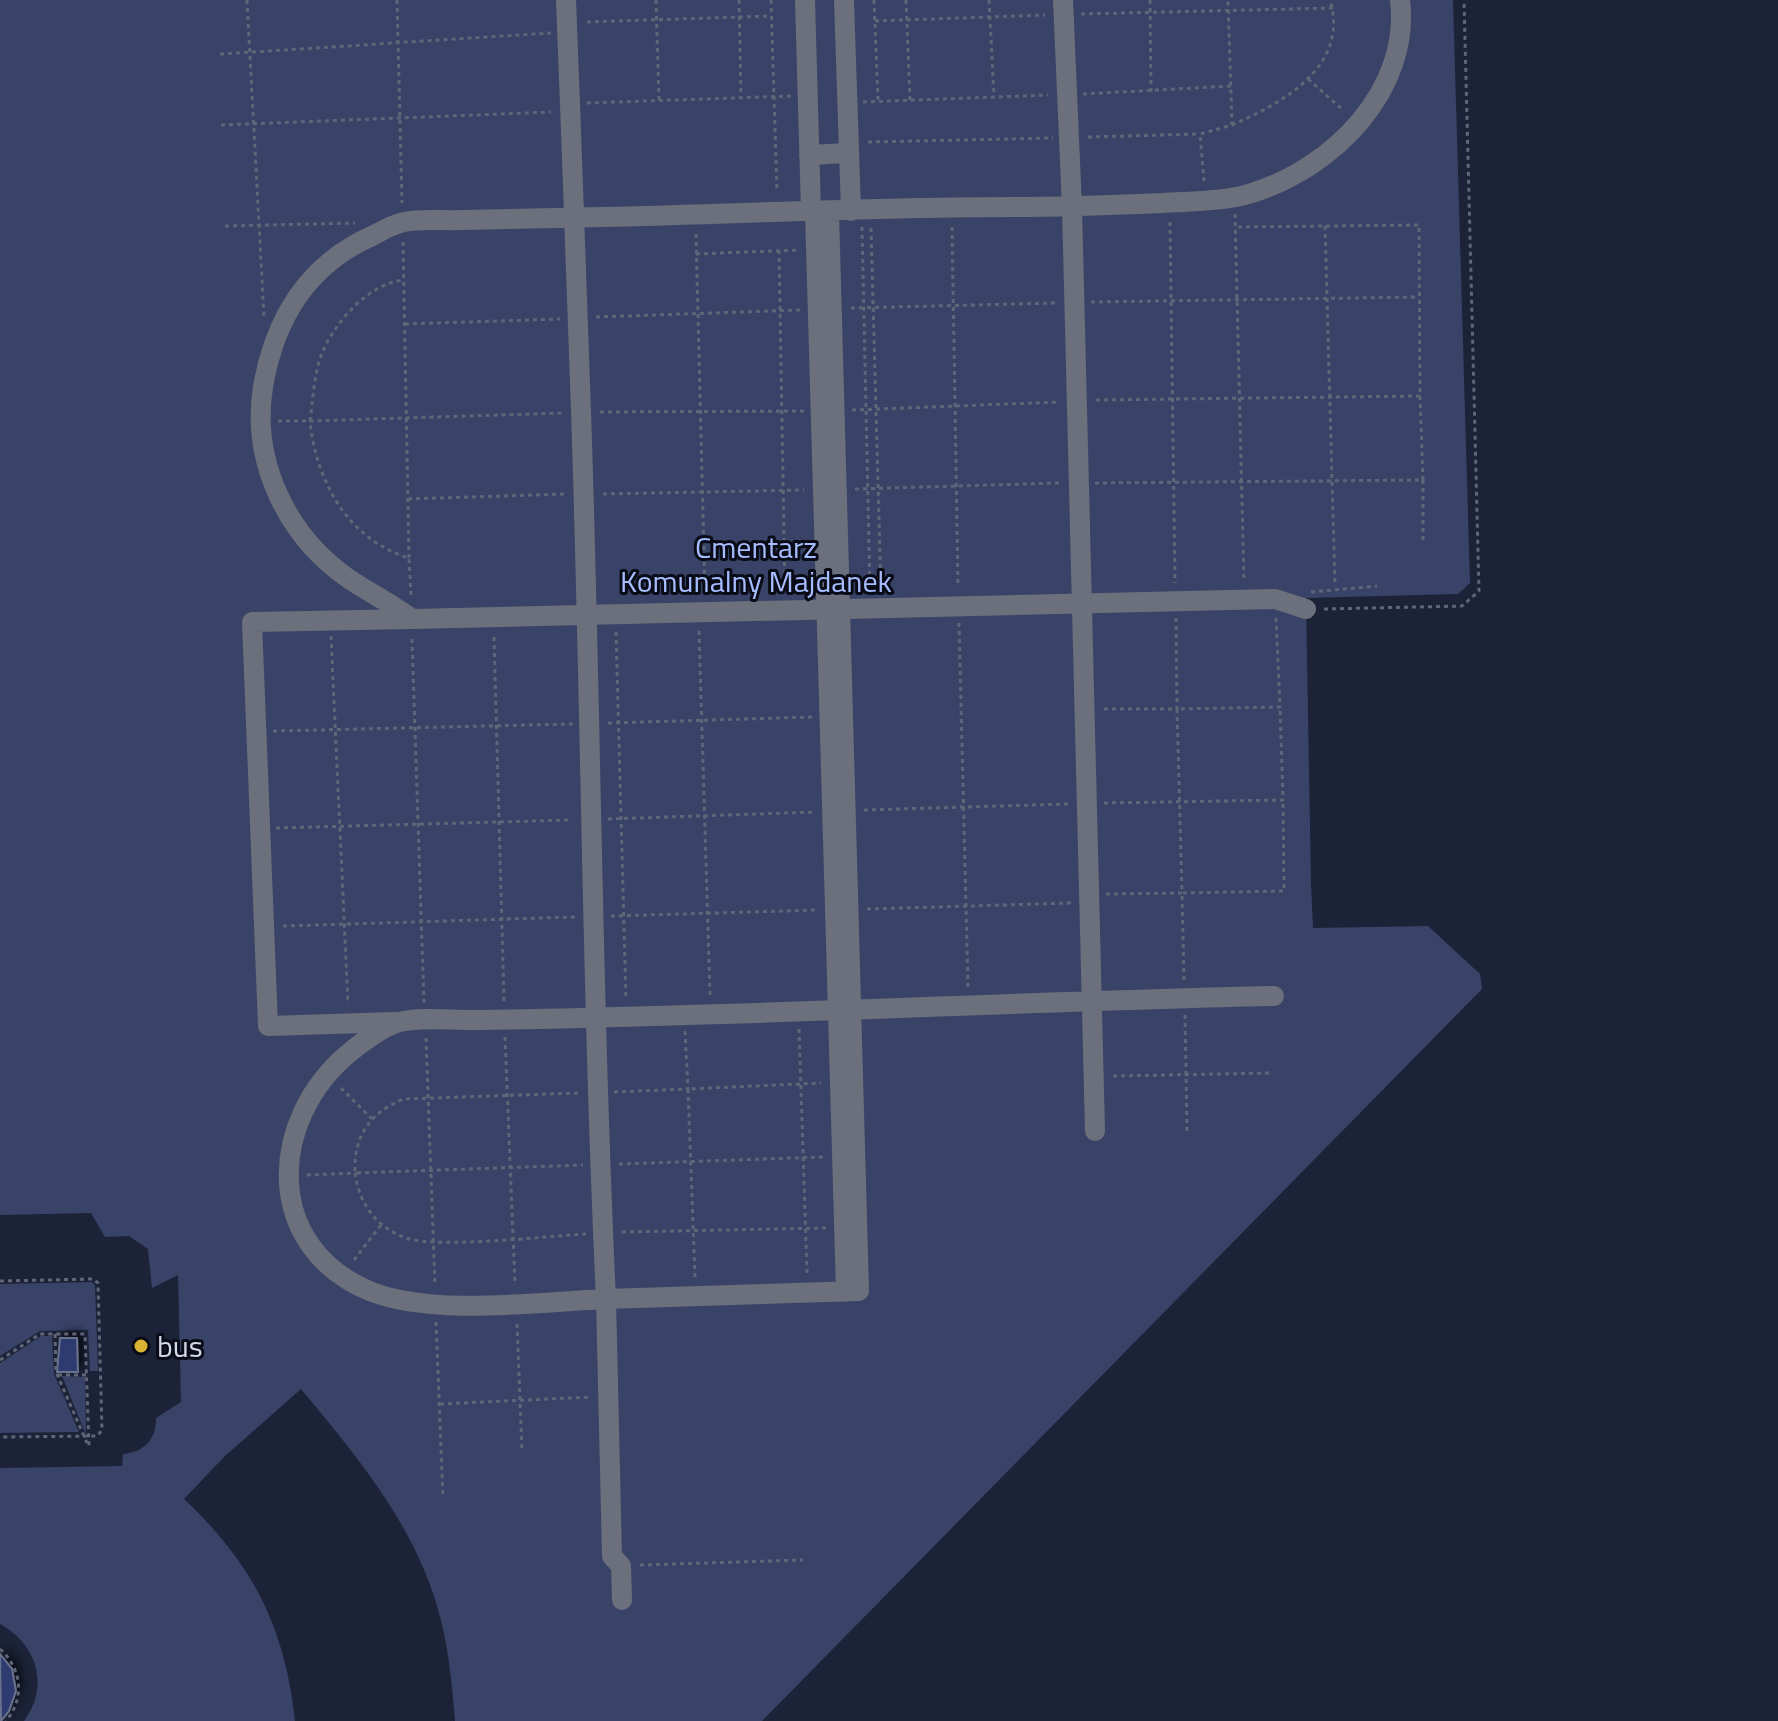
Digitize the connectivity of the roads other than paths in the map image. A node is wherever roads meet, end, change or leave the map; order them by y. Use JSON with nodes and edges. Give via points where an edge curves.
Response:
{"nodes":[{"id":1,"x":566,"y":0,"type":"edge"},
{"id":2,"x":805,"y":0,"type":"edge"},
{"id":3,"x":844,"y":0,"type":"edge"},
{"id":4,"x":1400,"y":0,"type":"edge"},
{"id":5,"x":1063,"y":7,"type":"edge"},
{"id":6,"x":847,"y":148,"type":"junction"},
{"id":7,"x":809,"y":155,"type":"junction"},
{"id":8,"x":1072,"y":207,"type":"junction"},
{"id":9,"x":861,"y":211,"type":"junction"},
{"id":10,"x":818,"y":212,"type":"junction"},
{"id":11,"x":575,"y":217,"type":"junction"},
{"id":12,"x":824,"y":310,"type":"junction"},
{"id":13,"x":1305,"y":601,"type":"road end"},
{"id":14,"x":1079,"y":603,"type":"junction"},
{"id":15,"x":832,"y":609,"type":"junction"},
{"id":16,"x":585,"y":614,"type":"junction"},
{"id":17,"x":412,"y":619,"type":"junction"},
{"id":18,"x":838,"y":811,"type":"junction"},
{"id":19,"x":1274,"y":996,"type":"dead end"},
{"id":20,"x":1090,"y":1000,"type":"junction"},
{"id":21,"x":844,"y":1010,"type":"junction"},
{"id":22,"x":596,"y":1016,"type":"junction"},
{"id":23,"x":399,"y":1022,"type":"junction"},
{"id":24,"x":1095,"y":1131,"type":"dead end"},
{"id":25,"x":846,"y":1292,"type":"junction"},
{"id":26,"x":606,"y":1299,"type":"junction"},
{"id":27,"x":622,"y":1600,"type":"dead end"}],
"edges":[{"from":1,"to":11,"type":"street"},
{"from":2,"to":7,"type":"street"},
{"from":3,"to":6,"type":"street"},
{"from":4,"to":8,"type":"street","via":[[1399,50],[1375,103],[1334,151],[1294,176],[1234,198]]},
{"from":5,"to":8,"type":"street"},
{"from":6,"to":7,"type":"street"},
{"from":6,"to":9,"type":"street"},
{"from":7,"to":10,"type":"street"},
{"from":8,"to":9,"type":"street"},
{"from":8,"to":14,"type":"street"},
{"from":9,"to":10,"type":"street"},
{"from":10,"to":11,"type":"street"},
{"from":10,"to":12,"type":"street"},
{"from":10,"to":12,"type":"street","via":[[815,249]]},
{"from":11,"to":16,"type":"street"},
{"from":11,"to":17,"type":"street","via":[[403,222],[333,255],[294,302],[276,340],[260,420],[271,480],[305,538],[351,580]]},
{"from":12,"to":15,"type":"street"},
{"from":13,"to":14,"type":"street"},
{"from":14,"to":15,"type":"street"},
{"from":14,"to":20,"type":"street"},
{"from":15,"to":16,"type":"street"},
{"from":15,"to":18,"type":"street"},
{"from":15,"to":18,"type":"street","via":[[828,716]]},
{"from":16,"to":17,"type":"street"},
{"from":16,"to":22,"type":"street"},
{"from":17,"to":23,"type":"street","via":[[252,622],[268,1026]]},
{"from":18,"to":21,"type":"street"},
{"from":19,"to":20,"type":"street"},
{"from":20,"to":21,"type":"street"},
{"from":20,"to":24,"type":"street"},
{"from":21,"to":22,"type":"street"},
{"from":21,"to":25,"type":"street","via":[[839,1083]]},
{"from":21,"to":25,"type":"street","via":[[859,1291]]},
{"from":22,"to":23,"type":"street"},
{"from":22,"to":26,"type":"street"},
{"from":23,"to":26,"type":"street","via":[[325,1073],[293,1134],[288,1176],[295,1212],[323,1258],[371,1291],[402,1301]]},
{"from":25,"to":26,"type":"street"},
{"from":26,"to":27,"type":"street","via":[[612,1556],[621,1566]]}]}
